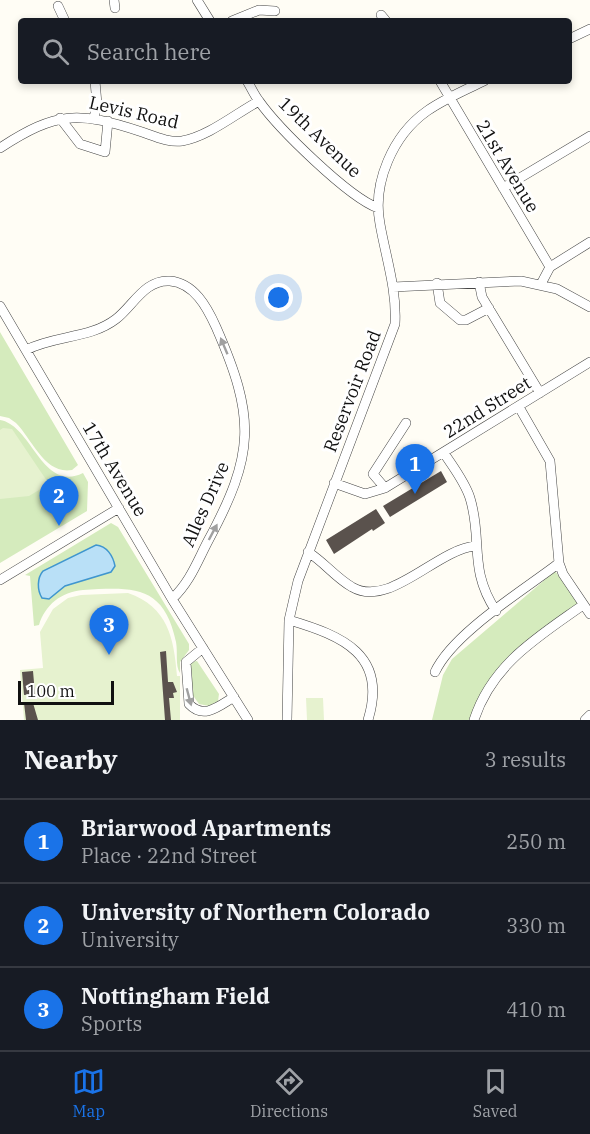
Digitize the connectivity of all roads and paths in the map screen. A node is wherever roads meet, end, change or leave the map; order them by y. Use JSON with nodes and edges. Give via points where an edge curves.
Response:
{"nodes":[{"id":1,"x":197,"y":0,"type":"edge"},
{"id":2,"x":58,"y":6,"type":"dead end"},
{"id":3,"x":275,"y":11,"type":"dead end"},
{"id":4,"x":63,"y":18,"type":"edge"},
{"id":5,"x":208,"y":18,"type":"edge"},
{"id":6,"x":239,"y":18,"type":"edge"},
{"id":7,"x":590,"y":29,"type":"edge"},
{"id":8,"x":572,"y":38,"type":"edge"},
{"id":9,"x":95,"y":84,"type":"edge"},
{"id":10,"x":249,"y":84,"type":"edge"},
{"id":11,"x":442,"y":84,"type":"edge"},
{"id":12,"x":478,"y":84,"type":"edge"},
{"id":13,"x":449,"y":99,"type":"junction"},
{"id":14,"x":259,"y":101,"type":"junction"},
{"id":15,"x":60,"y":118,"type":"junction"},
{"id":16,"x":94,"y":118,"type":"junction"},
{"id":17,"x":108,"y":121,"type":"junction"},
{"id":18,"x":590,"y":135,"type":"edge"},
{"id":19,"x":0,"y":148,"type":"edge"},
{"id":20,"x":503,"y":188,"type":"junction"},
{"id":21,"x":378,"y":208,"type":"junction"},
{"id":22,"x":590,"y":242,"type":"edge"},
{"id":23,"x":550,"y":267,"type":"junction"},
{"id":24,"x":479,"y":282,"type":"junction"},
{"id":25,"x":437,"y":283,"type":"junction"},
{"id":26,"x":541,"y":284,"type":"junction"},
{"id":27,"x":393,"y":286,"type":"junction"},
{"id":28,"x":0,"y":306,"type":"edge"},
{"id":29,"x":590,"y":307,"type":"edge"},
{"id":30,"x":489,"y":308,"type":"junction"},
{"id":31,"x":26,"y":350,"type":"junction"},
{"id":32,"x":590,"y":362,"type":"edge"},
{"id":33,"x":540,"y":393,"type":"junction"},
{"id":34,"x":519,"y":407,"type":"junction"},
{"id":35,"x":406,"y":423,"type":"dead end"},
{"id":36,"x":444,"y":453,"type":"junction"},
{"id":37,"x":334,"y":483,"type":"junction"},
{"id":38,"x":385,"y":488,"type":"junction"},
{"id":39,"x":119,"y":508,"type":"junction"},
{"id":40,"x":475,"y":546,"type":"junction"},
{"id":41,"x":308,"y":552,"type":"junction"},
{"id":42,"x":559,"y":562,"type":"junction"},
{"id":43,"x":0,"y":580,"type":"edge"},
{"id":44,"x":172,"y":598,"type":"junction"},
{"id":45,"x":588,"y":610,"type":"edge"},
{"id":46,"x":496,"y":611,"type":"junction"},
{"id":47,"x":289,"y":620,"type":"junction"},
{"id":48,"x":203,"y":648,"type":"junction"},
{"id":49,"x":435,"y":672,"type":"dead end"},
{"id":50,"x":234,"y":697,"type":"junction"},
{"id":51,"x":590,"y":715,"type":"edge"},
{"id":52,"x":248,"y":720,"type":"edge"},
{"id":53,"x":287,"y":720,"type":"edge"},
{"id":54,"x":368,"y":720,"type":"edge"},
{"id":55,"x":474,"y":720,"type":"edge"},
{"id":56,"x":585,"y":720,"type":"edge"}],
"edges":[{"from":1,"to":5,"type":"street"},
{"from":2,"to":4,"type":"street"},
{"from":3,"to":6,"type":"street","via":[[259,10]]},
{"from":7,"to":8,"type":"street"},
{"from":9,"to":16,"type":"street"},
{"from":10,"to":14,"type":"street","name":"19th Avenue"},
{"from":11,"to":13,"type":"street","name":"21st Avenue"},
{"from":12,"to":13,"type":"street","name":"Reservoir Road"},
{"from":13,"to":20,"type":"street","name":"21st Avenue"},
{"from":13,"to":21,"type":"street","name":"Reservoir Road","via":[[426,112],[400,139],[382,178]]},
{"from":14,"to":17,"type":"street","name":"Levis Road","via":[[201,135],[181,141],[165,140]]},
{"from":14,"to":21,"type":"street","name":"19th Avenue","via":[[342,184]]},
{"from":15,"to":16,"type":"street","name":"Levis Road"},
{"from":15,"to":17,"type":"street","via":[[80,144],[105,152]]},
{"from":15,"to":19,"type":"street","name":"Levis Road"},
{"from":16,"to":17,"type":"street","name":"Levis Road"},
{"from":18,"to":20,"type":"street"},
{"from":20,"to":23,"type":"street","name":"21st Avenue"},
{"from":21,"to":27,"type":"street","name":"Reservoir Road"},
{"from":22,"to":23,"type":"street"},
{"from":23,"to":26,"type":"street"},
{"from":24,"to":25,"type":"street"},
{"from":24,"to":26,"type":"street"},
{"from":24,"to":30,"type":"street"},
{"from":25,"to":27,"type":"street"},
{"from":25,"to":30,"type":"street","via":[[440,303],[460,320]]},
{"from":26,"to":29,"type":"street"},
{"from":27,"to":37,"type":"street","name":"Reservoir Road","via":[[395,324]]},
{"from":28,"to":31,"type":"street","name":"17th Avenue"},
{"from":30,"to":33,"type":"street"},
{"from":31,"to":39,"type":"street","name":"17th Avenue"},
{"from":44,"to":31,"type":"street","name":"Alles Drive","one_way":true,"via":[[185,587],[196,568],[240,474],[245,424],[237,379],[204,304],[183,284],[163,281],[152,284],[116,318],[92,331]]},
{"from":32,"to":33,"type":"street","name":"22nd Street"},
{"from":33,"to":34,"type":"street","name":"22nd Street"},
{"from":34,"to":36,"type":"street","name":"22nd Street"},
{"from":34,"to":42,"type":"street","via":[[550,461]]},
{"from":35,"to":38,"type":"street","via":[[373,474]]},
{"from":36,"to":38,"type":"street","name":"22nd Street"},
{"from":36,"to":40,"type":"street","via":[[469,495]]},
{"from":37,"to":38,"type":"street","name":"22nd Street","via":[[365,494]]},
{"from":37,"to":41,"type":"street","name":"Reservoir Road"},
{"from":39,"to":43,"type":"street"},
{"from":39,"to":44,"type":"street","name":"17th Avenue"},
{"from":40,"to":41,"type":"street","via":[[453,551],[391,588],[375,592],[353,588]]},
{"from":40,"to":46,"type":"street","via":[[482,587]]},
{"from":41,"to":47,"type":"street","name":"Reservoir Road"},
{"from":42,"to":45,"type":"street"},
{"from":42,"to":46,"type":"street"},
{"from":44,"to":48,"type":"street","name":"17th Avenue"},
{"from":45,"to":55,"type":"street","via":[[511,658],[488,687]]},
{"from":46,"to":49,"type":"street","via":[[447,652]]},
{"from":47,"to":53,"type":"street","name":"Reservoir Road"},
{"from":47,"to":54,"type":"street","via":[[342,640],[357,651],[373,684]]},
{"from":48,"to":50,"type":"street","name":"17th Avenue"},
{"from":48,"to":50,"type":"street","one_way":true,"via":[[186,662],[189,704],[197,711],[208,712]]},
{"from":50,"to":52,"type":"street","name":"17th Avenue"},
{"from":51,"to":56,"type":"street"}]}
